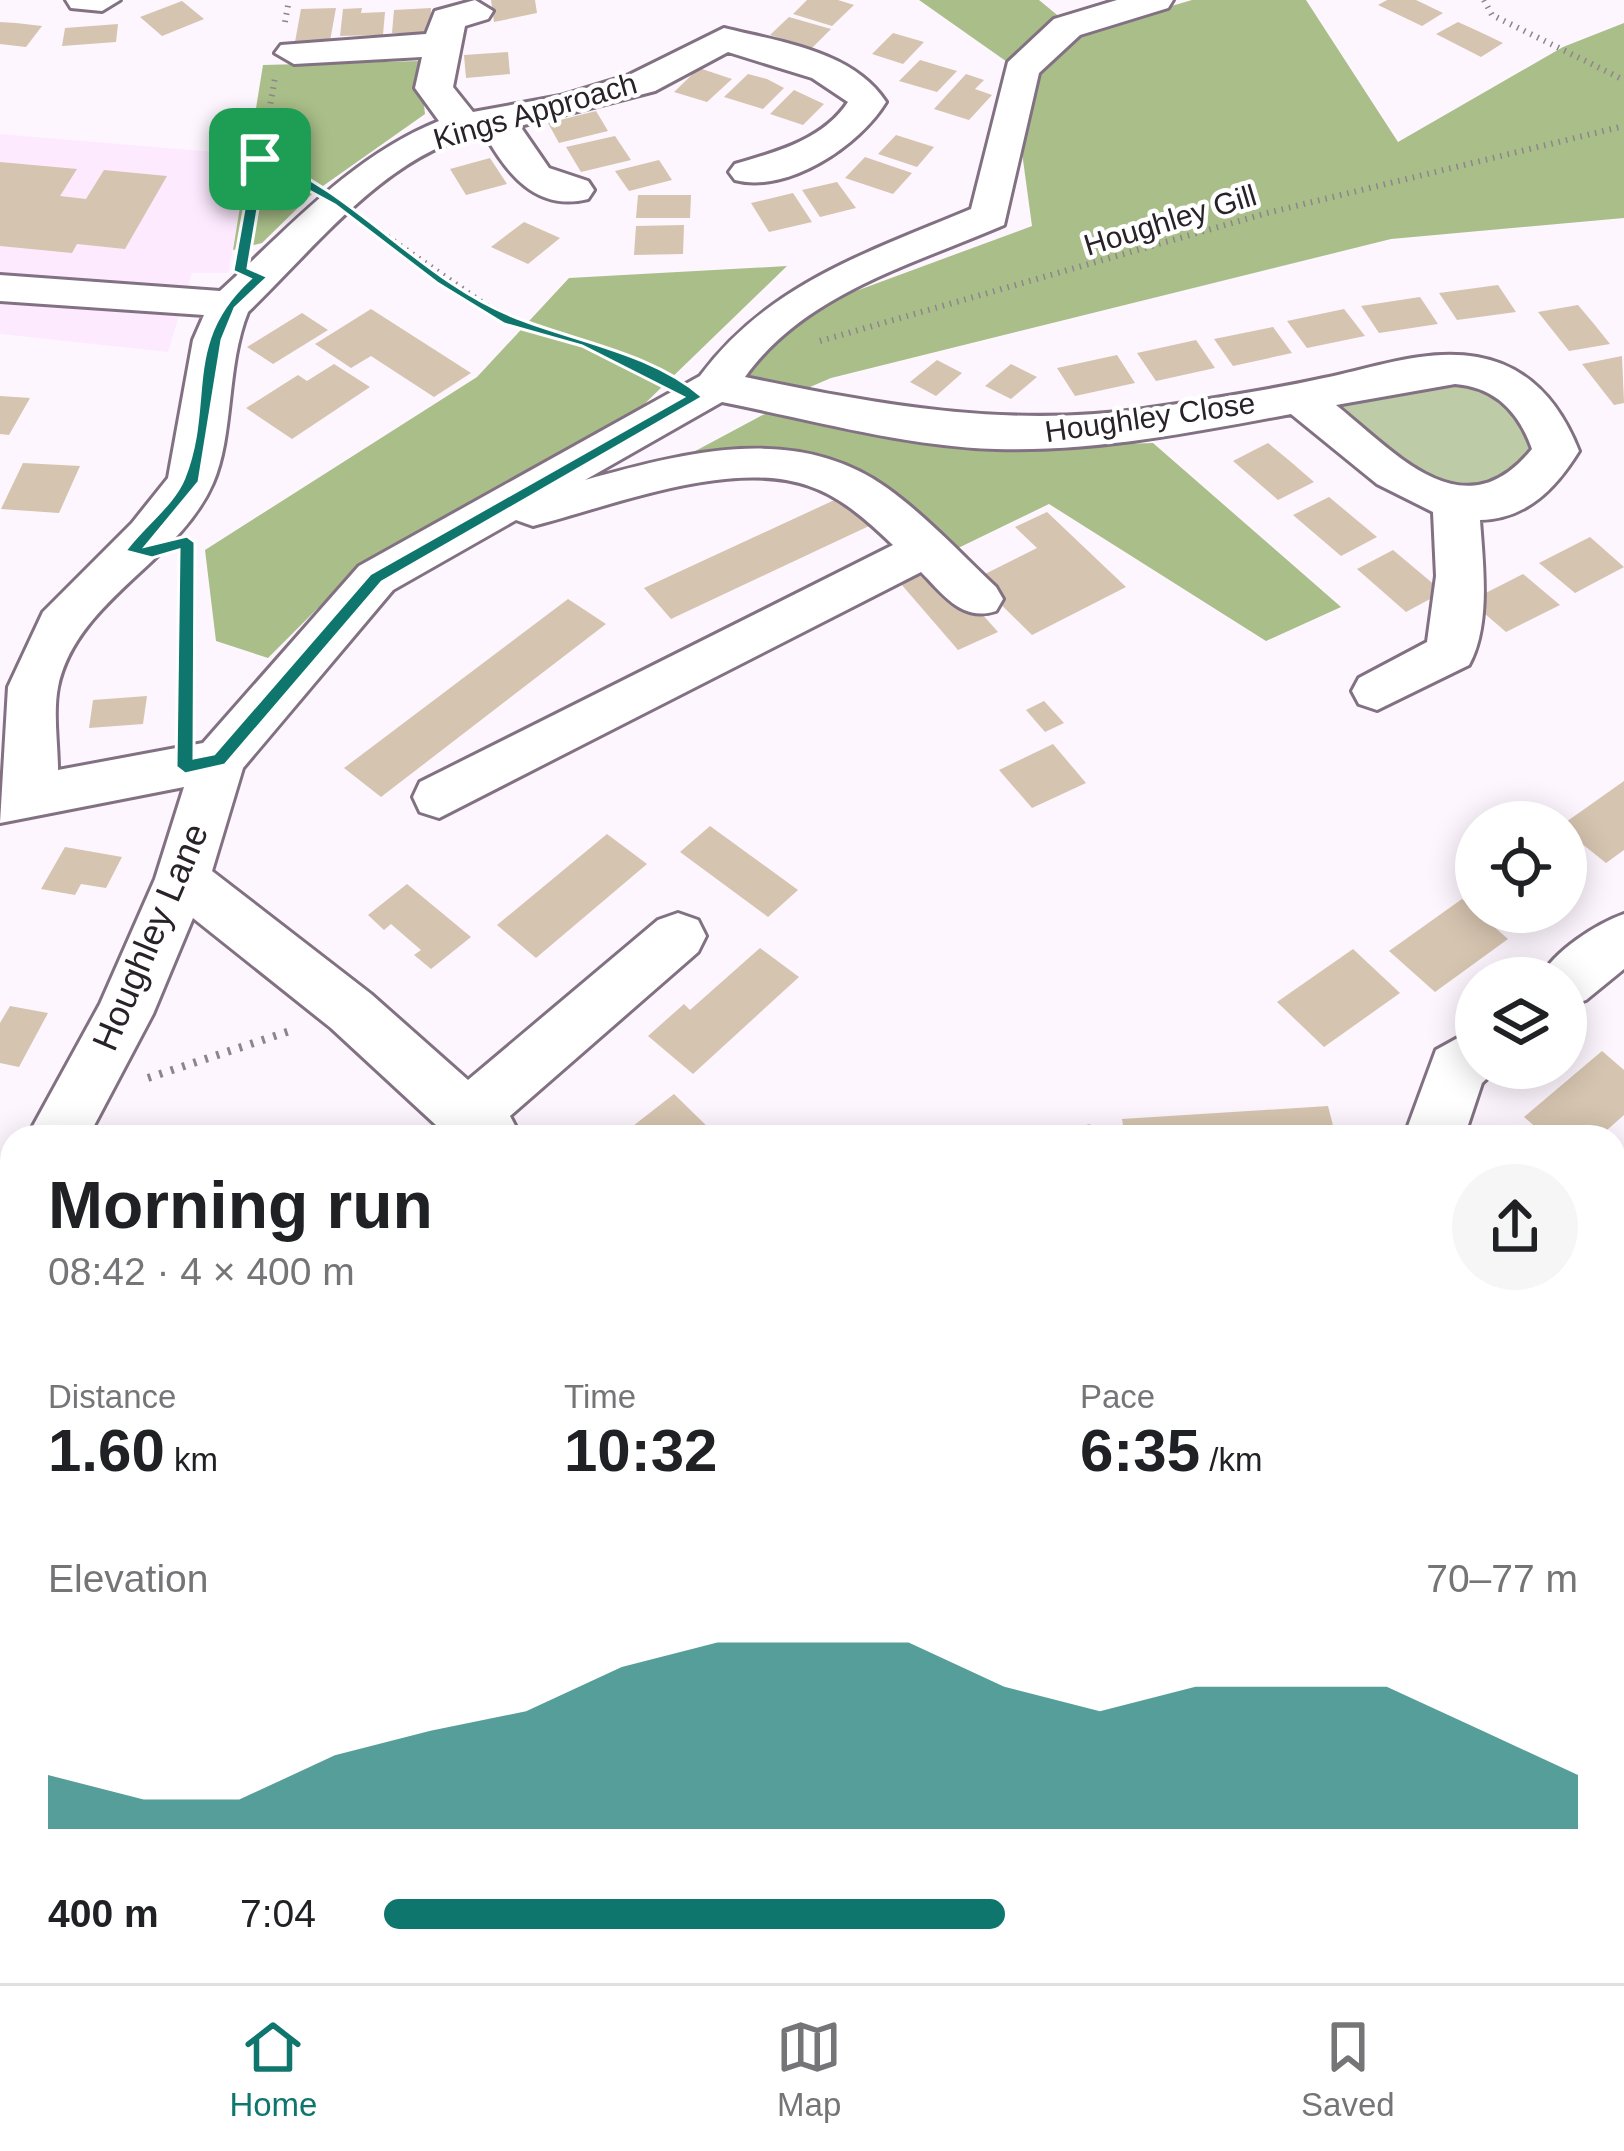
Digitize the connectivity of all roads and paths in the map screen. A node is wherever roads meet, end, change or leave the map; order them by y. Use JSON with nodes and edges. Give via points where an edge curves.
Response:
{"nodes":[{"id":1,"x":84,"y":0,"type":"edge"},
{"id":2,"x":102,"y":0,"type":"edge"},
{"id":3,"x":289,"y":0,"type":"edge"},
{"id":4,"x":719,"y":0,"type":"edge"},
{"id":5,"x":1155,"y":0,"type":"edge"},
{"id":6,"x":1484,"y":0,"type":"edge"},
{"id":7,"x":475,"y":11,"type":"dead end"},
{"id":8,"x":724,"y":39,"type":"junction"},
{"id":9,"x":447,"y":44,"type":"junction"},
{"id":10,"x":284,"y":54,"type":"junction"},
{"id":11,"x":1624,"y":80,"type":"edge"},
{"id":12,"x":480,"y":122,"type":"junction"},
{"id":13,"x":1624,"y":125,"type":"edge"},
{"id":14,"x":260,"y":159,"type":"junction"},
{"id":15,"x":748,"y":172,"type":"dead end"},
{"id":16,"x":574,"y":190,"type":"dead end"},
{"id":17,"x":340,"y":202,"type":"junction"},
{"id":18,"x":0,"y":288,"type":"edge"},
{"id":19,"x":244,"y":292,"type":"junction"},
{"id":20,"x":714,"y":381,"type":"junction"},
{"id":21,"x":1300,"y":398,"type":"junction"},
{"id":22,"x":1456,"y":508,"type":"junction"},
{"id":23,"x":459,"y":528,"type":"junction"},
{"id":24,"x":196,"y":536,"type":"joint"},
{"id":25,"x":926,"y":549,"type":"junction"},
{"id":26,"x":133,"y":551,"type":"junction"},
{"id":27,"x":979,"y":599,"type":"dead end"},
{"id":28,"x":1376,"y":691,"type":"dead end"},
{"id":29,"x":202,"y":764,"type":"junction"},
{"id":30,"x":439,"y":797,"type":"dead end"},
{"id":31,"x":15,"y":799,"type":"edge"},
{"id":32,"x":182,"y":879,"type":"junction"},
{"id":33,"x":678,"y":936,"type":"dead end"},
{"id":34,"x":1624,"y":938,"type":"edge"},
{"id":35,"x":1587,"y":967,"type":"edge"},
{"id":36,"x":351,"y":1011,"type":"junction"},
{"id":37,"x":1455,"y":1074,"type":"edge"},
{"id":38,"x":67,"y":1119,"type":"edge"},
{"id":39,"x":479,"y":1125,"type":"edge"},
{"id":40,"x":481,"y":1125,"type":"edge"},
{"id":41,"x":1438,"y":1125,"type":"edge"}],
"edges":[{"from":1,"to":2,"type":"street"},
{"from":3,"to":10,"type":"path"},
{"from":4,"to":8,"type":"street"},
{"from":5,"to":20,"type":"street","name":"Houghley Lane","via":[[1067,27],[1021,70],[990,216],[788,305]]},
{"from":6,"to":11,"type":"path","via":[[1492,15]]},
{"from":7,"to":9,"type":"street","via":[[448,19]]},
{"from":8,"to":12,"type":"street","name":"Kings Approach","via":[[642,83]]},
{"from":8,"to":15,"type":"street","via":[[845,76],[867,102],[812,154]]},
{"from":9,"to":10,"type":"street"},
{"from":9,"to":12,"type":"street","via":[[434,88]]},
{"from":10,"to":14,"type":"path"},
{"from":12,"to":16,"type":"street","via":[[530,176],[554,190]]},
{"from":12,"to":17,"type":"street","name":"Kings Approach","via":[[409,147]]},
{"from":13,"to":20,"type":"path","name":"Houghley Gill","via":[[1267,213]]},
{"from":14,"to":17,"type":"path"},
{"from":14,"to":19,"type":"path","via":[[240,271]]},
{"from":17,"to":19,"type":"street","name":"Kings Approach"},
{"from":17,"to":20,"type":"path","via":[[509,321]]},
{"from":18,"to":19,"type":"street","via":[[184,298]]},
{"from":19,"to":26,"type":"street","name":"Kings Approach","via":[[215,340],[191,482]]},
{"from":20,"to":21,"type":"street","name":"Houghley Close","via":[[898,426],[992,434],[1085,431]]},
{"from":20,"to":23,"type":"street","name":"Houghley Lane"},
{"from":21,"to":22,"type":"street","name":"Houghley Close","via":[[1412,487]]},
{"from":21,"to":22,"type":"street","name":"Houghley Close","via":[[1444,368],[1483,372],[1524,395],[1548,424],[1556,451],[1542,476],[1516,496]]},
{"from":22,"to":28,"type":"street","via":[[1460,576],[1451,652]]},
{"from":23,"to":25,"type":"street","via":[[719,465],[776,463],[856,489]]},
{"from":23,"to":29,"type":"street","name":"Houghley Lane","via":[[376,578]]},
{"from":24,"to":26,"type":"street"},
{"from":24,"to":29,"type":"path"},
{"from":25,"to":27,"type":"street"},
{"from":25,"to":30,"type":"street"},
{"from":26,"to":31,"type":"street","name":"Kings Approach","via":[[60,625],[33,686]]},
{"from":29,"to":31,"type":"street"},
{"from":29,"to":32,"type":"street","name":"Houghley Lane"},
{"from":32,"to":36,"type":"street"},
{"from":32,"to":38,"type":"street","name":"Houghley Lane","via":[[124,1014]]},
{"from":33,"to":40,"type":"street"},
{"from":34,"to":35,"type":"street"},
{"from":36,"to":38,"type":"path"},
{"from":36,"to":39,"type":"street"},
{"from":37,"to":41,"type":"street"}]}
